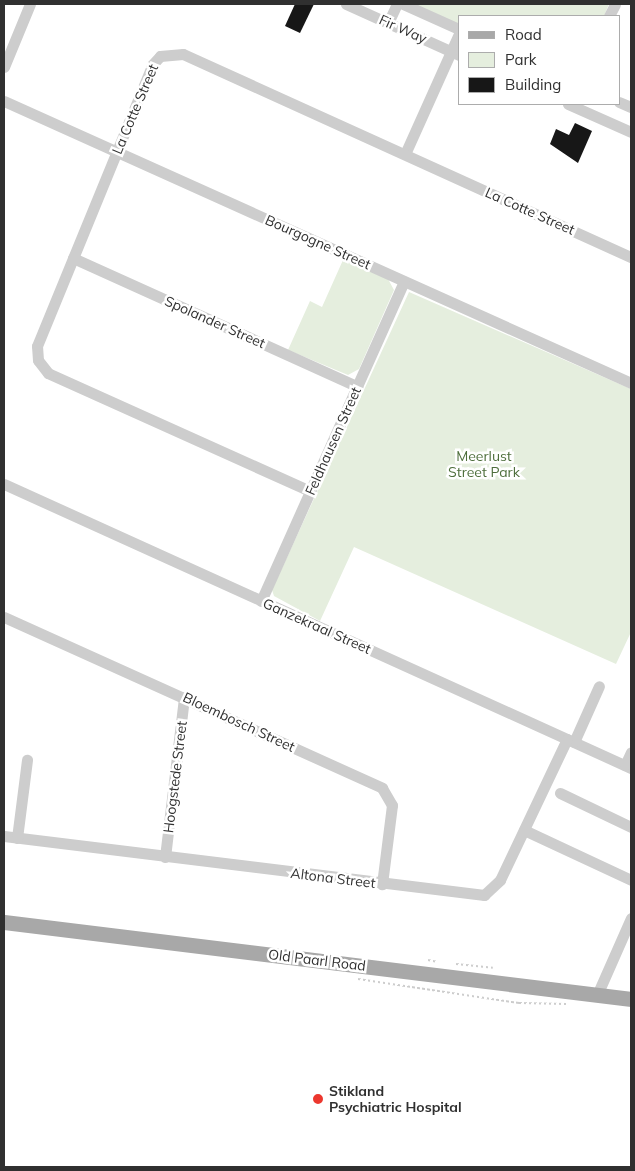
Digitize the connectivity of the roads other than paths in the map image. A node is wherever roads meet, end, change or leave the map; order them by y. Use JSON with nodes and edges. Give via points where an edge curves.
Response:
{"nodes":[{"id":1,"x":30,"y":4,"type":"edge"},
{"id":2,"x":346,"y":4,"type":"edge"},
{"id":3,"x":397,"y":4,"type":"edge"},
{"id":4,"x":403,"y":4,"type":"edge"},
{"id":5,"x":388,"y":22,"type":"junction"},
{"id":6,"x":458,"y":29,"type":"edge"},
{"id":7,"x":458,"y":39,"type":"edge"},
{"id":8,"x":455,"y":53,"type":"edge"},
{"id":9,"x":4,"y":67,"type":"edge"},
{"id":10,"x":4,"y":101,"type":"edge"},
{"id":11,"x":570,"y":105,"type":"edge"},
{"id":12,"x":631,"y":132,"type":"edge"},
{"id":13,"x":116,"y":151,"type":"junction"},
{"id":14,"x":405,"y":154,"type":"junction"},
{"id":15,"x":631,"y":257,"type":"edge"},
{"id":16,"x":73,"y":258,"type":"junction"},
{"id":17,"x":404,"y":281,"type":"junction"},
{"id":18,"x":631,"y":383,"type":"edge"},
{"id":19,"x":357,"y":386,"type":"junction"},
{"id":20,"x":4,"y":484,"type":"edge"},
{"id":21,"x":310,"y":491,"type":"junction"},
{"id":22,"x":261,"y":601,"type":"junction"},
{"id":23,"x":4,"y":617,"type":"edge"},
{"id":24,"x":599,"y":686,"type":"dead end"},
{"id":25,"x":184,"y":697,"type":"junction"},
{"id":26,"x":570,"y":740,"type":"junction"},
{"id":27,"x":631,"y":752,"type":"edge"},
{"id":28,"x":28,"y":760,"type":"dead end"},
{"id":29,"x":628,"y":766,"type":"edge"},
{"id":30,"x":560,"y":793,"type":"dead end"},
{"id":31,"x":631,"y":827,"type":"edge"},
{"id":32,"x":524,"y":830,"type":"junction"},
{"id":33,"x":4,"y":836,"type":"edge"},
{"id":34,"x":17,"y":838,"type":"junction"},
{"id":35,"x":165,"y":857,"type":"junction"},
{"id":36,"x":631,"y":880,"type":"edge"},
{"id":37,"x":382,"y":884,"type":"junction"},
{"id":38,"x":4,"y":922,"type":"edge"},
{"id":39,"x":630,"y":925,"type":"edge"},
{"id":40,"x":597,"y":995,"type":"junction"},
{"id":41,"x":631,"y":998,"type":"edge"}],
"edges":[{"from":1,"to":9,"type":"street"},
{"from":2,"to":5,"type":"street","name":"Fir Way"},
{"from":3,"to":5,"type":"street"},
{"from":4,"to":6,"type":"street","name":"Fir Way"},
{"from":5,"to":8,"type":"street","name":"Fir Way"},
{"from":7,"to":8,"type":"street"},
{"from":8,"to":14,"type":"street"},
{"from":10,"to":13,"type":"street","name":"Bourgogne Street"},
{"from":11,"to":12,"type":"street"},
{"from":13,"to":14,"type":"street","name":"La Cotte Street","via":[[152,65],[173,52]]},
{"from":13,"to":16,"type":"street","name":"La Cotte Street"},
{"from":13,"to":17,"type":"street","name":"Bourgogne Street"},
{"from":14,"to":15,"type":"street","name":"La Cotte Street"},
{"from":16,"to":19,"type":"street","name":"Spolander Street"},
{"from":16,"to":21,"type":"street","name":"La Cotte Street","via":[[37,346],[43,369]]},
{"from":17,"to":18,"type":"street","name":"Bourgogne Street"},
{"from":17,"to":19,"type":"street","name":"Feldhausen Street"},
{"from":19,"to":21,"type":"street","name":"Feldhausen Street"},
{"from":20,"to":22,"type":"street","name":"Ganzekraal Street"},
{"from":21,"to":22,"type":"street","name":"Feldhausen Street"},
{"from":22,"to":26,"type":"street","name":"Ganzekraal Street"},
{"from":23,"to":25,"type":"street","name":"Bloembosch Street"},
{"from":24,"to":26,"type":"street","name":"Altona Street"},
{"from":25,"to":35,"type":"street","name":"Hoogstede Street"},
{"from":25,"to":37,"type":"street","name":"Bloembosch Street","via":[[386,791],[392,810]]},
{"from":26,"to":29,"type":"street","name":"Ganzekraal Street"},
{"from":26,"to":32,"type":"street","name":"Altona Street"},
{"from":27,"to":29,"type":"street"},
{"from":28,"to":34,"type":"street"},
{"from":30,"to":31,"type":"street"},
{"from":32,"to":36,"type":"street"},
{"from":32,"to":37,"type":"street","name":"Altona Street","via":[[498,884],[486,894]]},
{"from":33,"to":34,"type":"street","name":"Altona Street"},
{"from":34,"to":35,"type":"street","name":"Altona Street"},
{"from":35,"to":37,"type":"street","name":"Altona Street"},
{"from":38,"to":40,"type":"main road","name":"Old Paarl Road"},
{"from":39,"to":40,"type":"street"},
{"from":40,"to":41,"type":"main road","name":"Old Paarl Road"}]}
